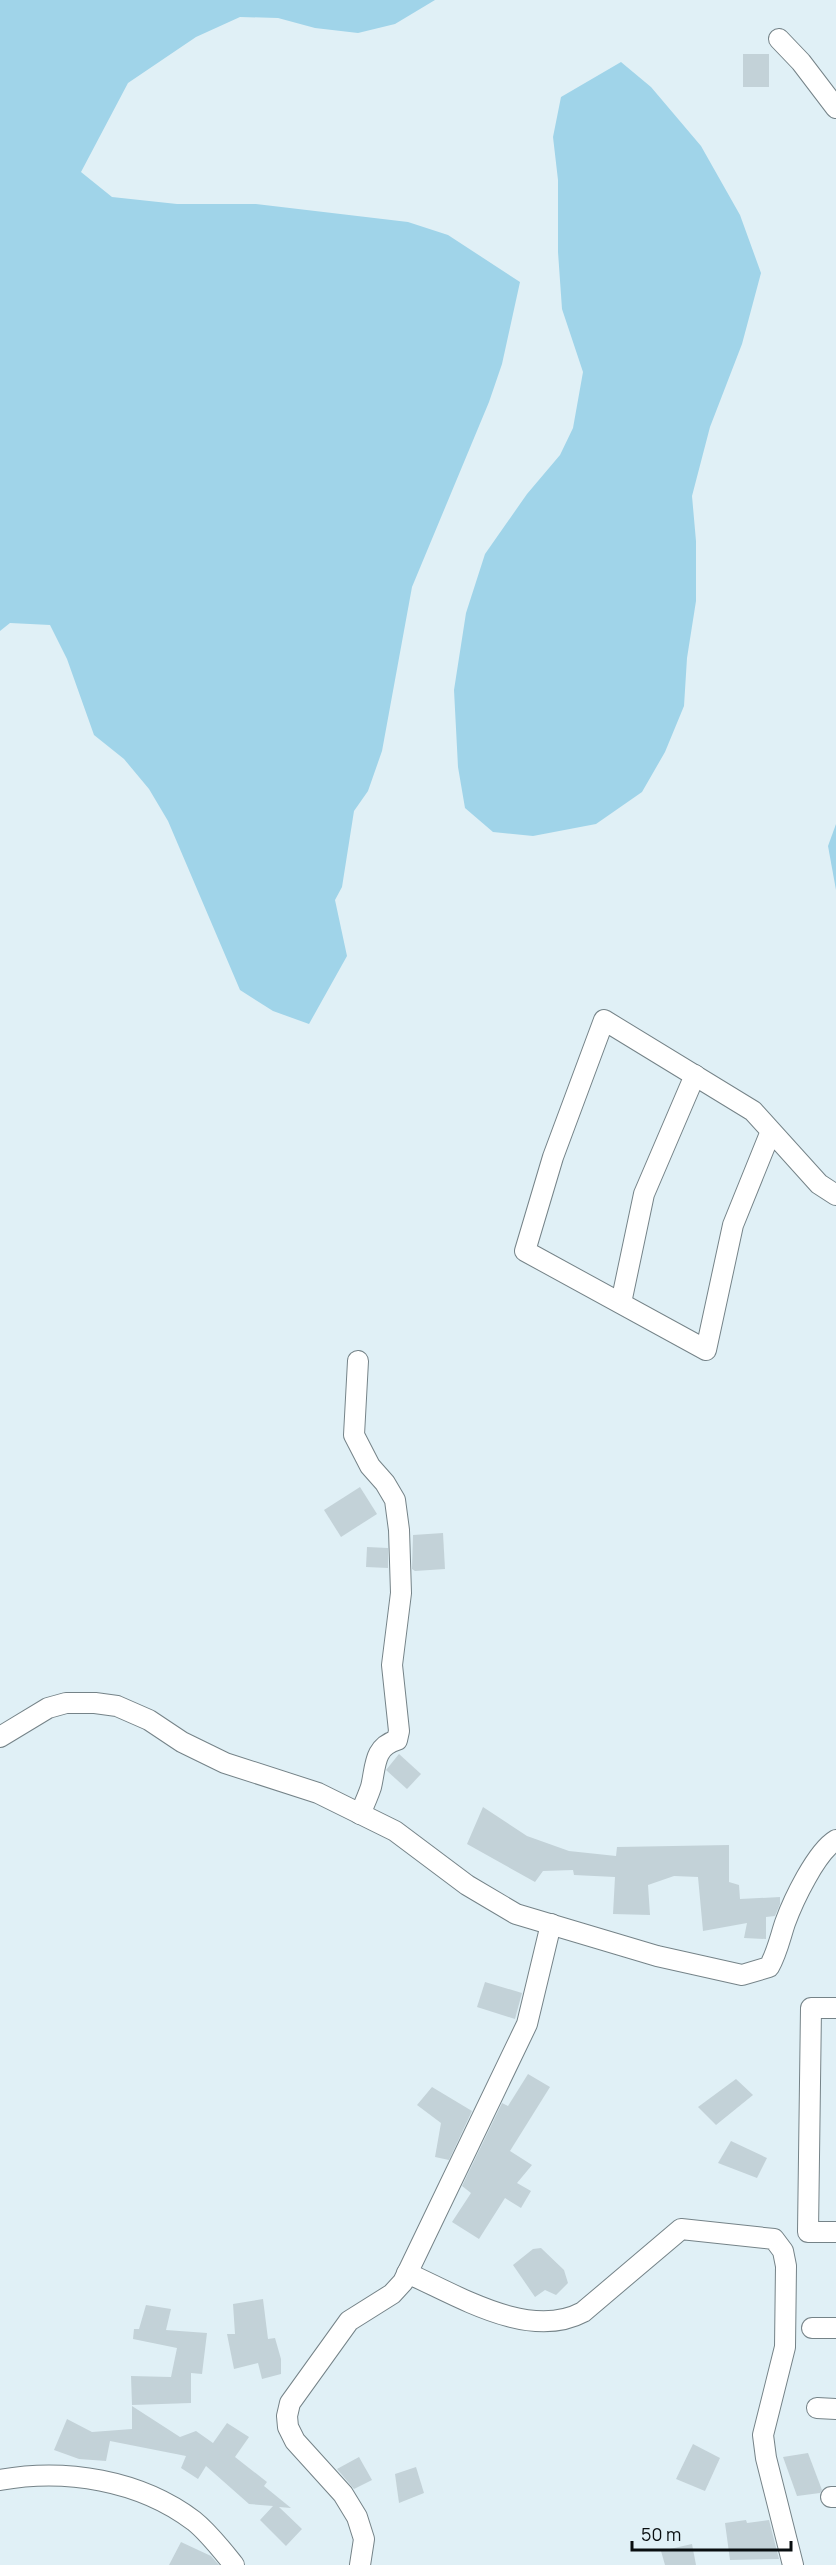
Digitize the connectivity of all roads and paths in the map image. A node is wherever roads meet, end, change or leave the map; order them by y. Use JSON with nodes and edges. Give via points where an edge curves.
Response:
{"nodes":[{"id":1,"x":779,"y":39,"type":"dead end"},
{"id":2,"x":836,"y":108,"type":"edge"},
{"id":3,"x":695,"y":1075,"type":"junction"},
{"id":4,"x":771,"y":1131,"type":"junction"},
{"id":5,"x":836,"y":1195,"type":"edge"},
{"id":6,"x":621,"y":1303,"type":"junction"},
{"id":7,"x":358,"y":1361,"type":"dead end"},
{"id":8,"x":0,"y":1737,"type":"edge"},
{"id":9,"x":360,"y":1814,"type":"junction"},
{"id":10,"x":836,"y":1840,"type":"edge"},
{"id":11,"x":551,"y":1924,"type":"junction"},
{"id":12,"x":836,"y":2008,"type":"edge"},
{"id":13,"x":836,"y":2232,"type":"edge"},
{"id":14,"x":407,"y":2273,"type":"junction"},
{"id":15,"x":812,"y":2328,"type":"dead end"},
{"id":16,"x":836,"y":2328,"type":"edge"},
{"id":17,"x":0,"y":2480,"type":"edge"},
{"id":18,"x":234,"y":2565,"type":"edge"},
{"id":19,"x":360,"y":2565,"type":"edge"},
{"id":20,"x":793,"y":2565,"type":"edge"}],
"edges":[{"from":1,"to":2,"type":"street"},
{"from":3,"to":4,"type":"street","via":[[753,1111]]},
{"from":3,"to":6,"type":"street","via":[[644,1194]]},
{"from":3,"to":6,"type":"street","via":[[604,1020],[554,1157],[525,1251]]},
{"from":4,"to":5,"type":"street","via":[[819,1184]]},
{"from":4,"to":6,"type":"street","via":[[733,1225],[706,1350]]},
{"from":7,"to":9,"type":"street","via":[[354,1435],[370,1466],[395,1500],[401,1556],[401,1593],[392,1665],[399,1731],[397,1740],[390,1742],[376,1758]]},
{"from":8,"to":9,"type":"street","via":[[48,1708],[66,1703],[117,1706],[225,1763],[318,1793]]},
{"from":9,"to":11,"type":"street","via":[[395,1831],[467,1886],[516,1914]]},
{"from":10,"to":11,"type":"street","via":[[813,1866],[786,1920],[769,1967],[758,1972],[742,1975],[657,1956]]},
{"from":11,"to":14,"type":"street","via":[[527,2025]]},
{"from":12,"to":13,"type":"street","via":[[811,2008],[808,2232]]},
{"from":14,"to":19,"type":"street","via":[[392,2295],[349,2321],[290,2403],[287,2416],[295,2441],[343,2494],[357,2517],[364,2539]]},
{"from":14,"to":20,"type":"street","via":[[508,2317],[542,2321],[583,2312],[681,2229],[774,2239],[783,2251],[786,2266],[785,2347],[763,2435]]},
{"from":15,"to":16,"type":"street"},
{"from":17,"to":18,"type":"street","via":[[50,2476],[101,2480],[133,2488],[195,2523]]}]}
